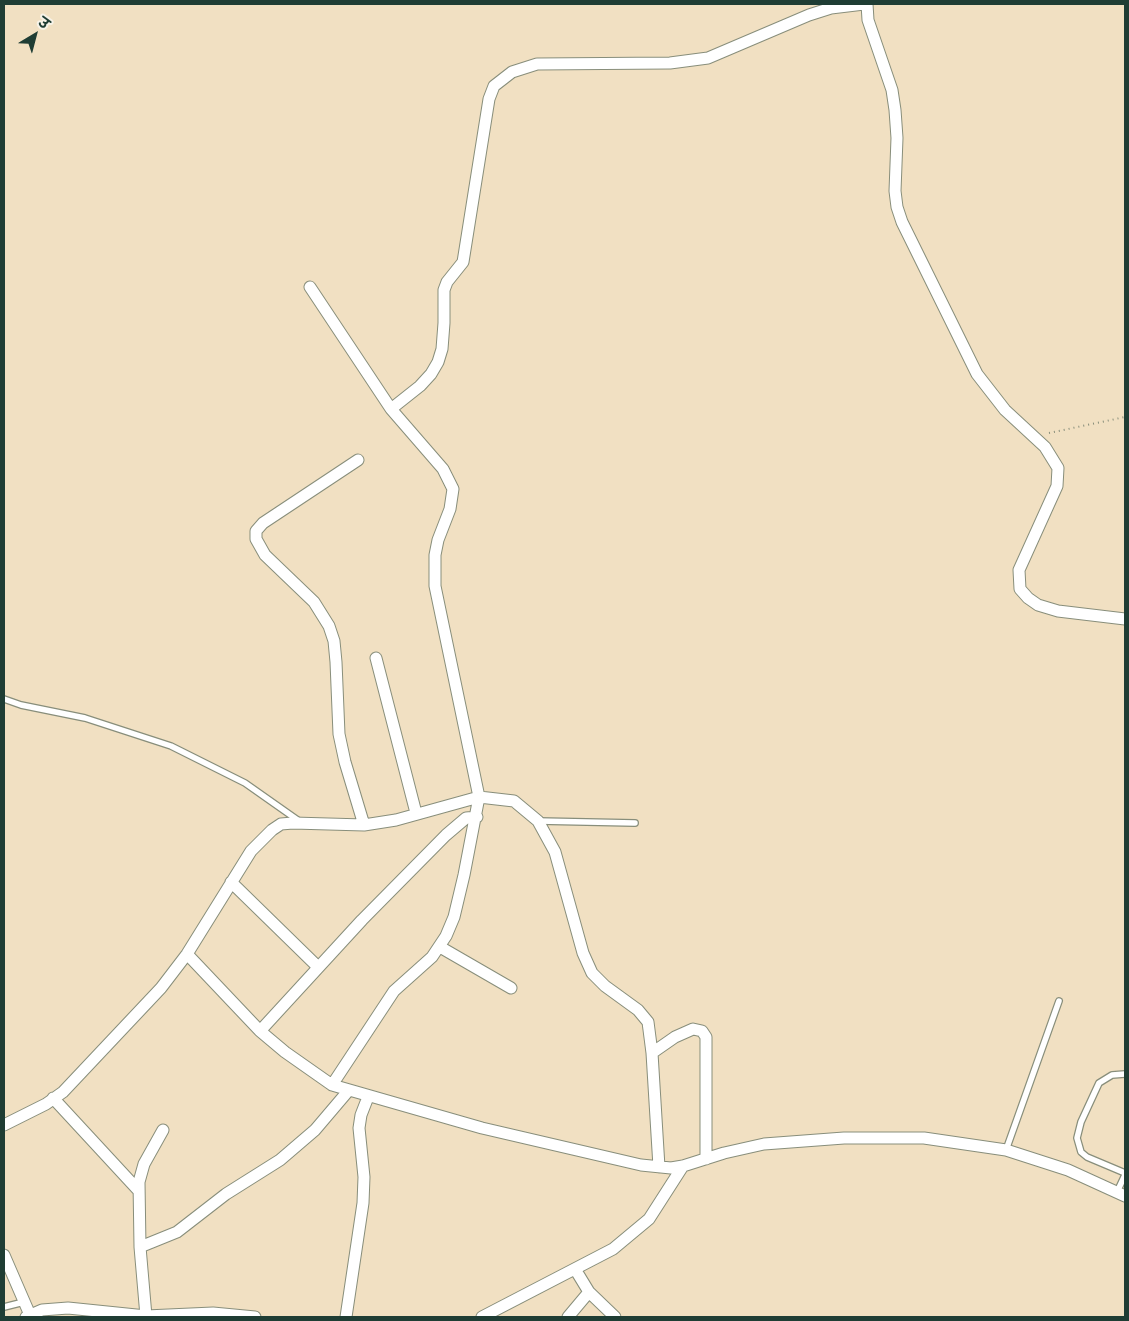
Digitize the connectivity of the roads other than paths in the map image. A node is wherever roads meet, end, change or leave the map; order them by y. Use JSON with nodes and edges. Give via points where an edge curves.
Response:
{"nodes":[{"id":1,"x":866,"y":4,"type":"edge"},
{"id":2,"x":310,"y":288,"type":"dead end"},
{"id":3,"x":391,"y":409,"type":"junction"},
{"id":4,"x":358,"y":460,"type":"dead end"},
{"id":5,"x":1125,"y":619,"type":"edge"},
{"id":6,"x":376,"y":658,"type":"dead end"},
{"id":7,"x":4,"y":699,"type":"edge"},
{"id":8,"x":479,"y":797,"type":"junction"},
{"id":9,"x":416,"y":813,"type":"junction"},
{"id":10,"x":476,"y":816,"type":"junction"},
{"id":11,"x":538,"y":821,"type":"junction"},
{"id":12,"x":302,"y":822,"type":"junction"},
{"id":13,"x":634,"y":823,"type":"dead end"},
{"id":14,"x":364,"y":825,"type":"junction"},
{"id":15,"x":232,"y":882,"type":"junction"},
{"id":16,"x":440,"y":947,"type":"junction"},
{"id":17,"x":187,"y":954,"type":"junction"},
{"id":18,"x":318,"y":967,"type":"junction"},
{"id":19,"x":510,"y":988,"type":"dead end"},
{"id":20,"x":1059,"y":1001,"type":"dead end"},
{"id":21,"x":260,"y":1031,"type":"junction"},
{"id":22,"x":652,"y":1052,"type":"junction"},
{"id":23,"x":1125,"y":1074,"type":"edge"},
{"id":24,"x":332,"y":1086,"type":"junction"},
{"id":25,"x":349,"y":1090,"type":"junction"},
{"id":26,"x":368,"y":1097,"type":"junction"},
{"id":27,"x":53,"y":1098,"type":"junction"},
{"id":28,"x":4,"y":1124,"type":"edge"},
{"id":29,"x":163,"y":1130,"type":"dead end"},
{"id":30,"x":1006,"y":1150,"type":"junction"},
{"id":31,"x":706,"y":1159,"type":"junction"},
{"id":32,"x":683,"y":1166,"type":"junction"},
{"id":33,"x":659,"y":1167,"type":"junction"},
{"id":34,"x":1125,"y":1174,"type":"edge"},
{"id":35,"x":139,"y":1191,"type":"junction"},
{"id":36,"x":1121,"y":1194,"type":"edge"},
{"id":37,"x":140,"y":1247,"type":"junction"},
{"id":38,"x":4,"y":1255,"type":"edge"},
{"id":39,"x":575,"y":1269,"type":"junction"},
{"id":40,"x":589,"y":1292,"type":"junction"},
{"id":41,"x":24,"y":1302,"type":"junction"},
{"id":42,"x":4,"y":1307,"type":"edge"},
{"id":43,"x":28,"y":1316,"type":"edge"},
{"id":44,"x":146,"y":1316,"type":"junction"},
{"id":45,"x":254,"y":1317,"type":"edge"},
{"id":46,"x":346,"y":1317,"type":"edge"},
{"id":47,"x":482,"y":1317,"type":"edge"},
{"id":48,"x":568,"y":1317,"type":"edge"},
{"id":49,"x":615,"y":1317,"type":"edge"}],
"edges":[{"from":1,"to":3,"type":"street","via":[[831,8],[809,15],[699,60],[537,64],[504,76],[494,86],[489,99],[463,262],[444,290],[442,349],[438,362],[432,374]]},
{"from":1,"to":5,"type":"street","via":[[868,20],[892,90],[897,138],[895,191],[902,222],[977,374],[1005,410],[1053,457],[1058,468],[1057,486],[1019,570],[1020,589],[1038,605],[1051,609]]},
{"from":2,"to":3,"type":"street"},
{"from":3,"to":8,"type":"street","via":[[443,469],[452,489],[450,509],[438,540],[435,586]]},
{"from":4,"to":14,"type":"street","via":[[263,523],[256,531],[256,540],[265,555],[314,602],[329,626],[335,655],[339,734]]},
{"from":6,"to":9,"type":"street"},
{"from":7,"to":12,"type":"lane","via":[[99,722],[171,746],[246,783]]},
{"from":8,"to":9,"type":"street"},
{"from":8,"to":10,"type":"street"},
{"from":8,"to":11,"type":"street","via":[[514,801]]},
{"from":9,"to":14,"type":"street"},
{"from":10,"to":16,"type":"street","via":[[454,917]]},
{"from":10,"to":18,"type":"street","via":[[466,818],[452,830]]},
{"from":11,"to":13,"type":"lane"},
{"from":11,"to":22,"type":"street","via":[[555,852],[583,953],[592,972],[648,1022]]},
{"from":12,"to":14,"type":"street"},
{"from":12,"to":15,"type":"street","via":[[281,824],[272,830],[251,851]]},
{"from":15,"to":17,"type":"street"},
{"from":15,"to":18,"type":"street"},
{"from":16,"to":19,"type":"street"},
{"from":16,"to":24,"type":"street","via":[[394,991]]},
{"from":17,"to":21,"type":"street"},
{"from":17,"to":27,"type":"street","via":[[161,988],[79,1077]]},
{"from":18,"to":21,"type":"street"},
{"from":20,"to":30,"type":"lane"},
{"from":21,"to":24,"type":"street"},
{"from":22,"to":31,"type":"street","via":[[687,1030],[699,1029],[705,1033]]},
{"from":22,"to":33,"type":"street"},
{"from":23,"to":34,"type":"lane","via":[[1112,1075],[1099,1083],[1077,1138],[1081,1152],[1087,1157]]},
{"from":24,"to":25,"type":"street"},
{"from":25,"to":26,"type":"street"},
{"from":25,"to":37,"type":"street","via":[[315,1130],[280,1160],[226,1194],[177,1232]]},
{"from":26,"to":33,"type":"street","via":[[482,1128]]},
{"from":26,"to":46,"type":"street","via":[[359,1128],[363,1203]]},
{"from":27,"to":28,"type":"street"},
{"from":27,"to":35,"type":"street"},
{"from":29,"to":35,"type":"street","via":[[144,1164]]},
{"from":30,"to":31,"type":"street","via":[[952,1141],[884,1137],[764,1144]]},
{"from":30,"to":36,"type":"street","via":[[1068,1170]]},
{"from":31,"to":32,"type":"street"},
{"from":32,"to":33,"type":"street"},
{"from":32,"to":39,"type":"street","via":[[644,1224],[613,1248]]},
{"from":34,"to":36,"type":"lane"},
{"from":35,"to":37,"type":"street"},
{"from":37,"to":44,"type":"street"},
{"from":38,"to":41,"type":"street"},
{"from":39,"to":40,"type":"street"},
{"from":39,"to":47,"type":"street"},
{"from":40,"to":48,"type":"street"},
{"from":40,"to":49,"type":"street"},
{"from":41,"to":42,"type":"lane"},
{"from":41,"to":43,"type":"street"},
{"from":43,"to":44,"type":"street","via":[[42,1310],[68,1308]]},
{"from":44,"to":45,"type":"street","via":[[213,1313]]}]}
